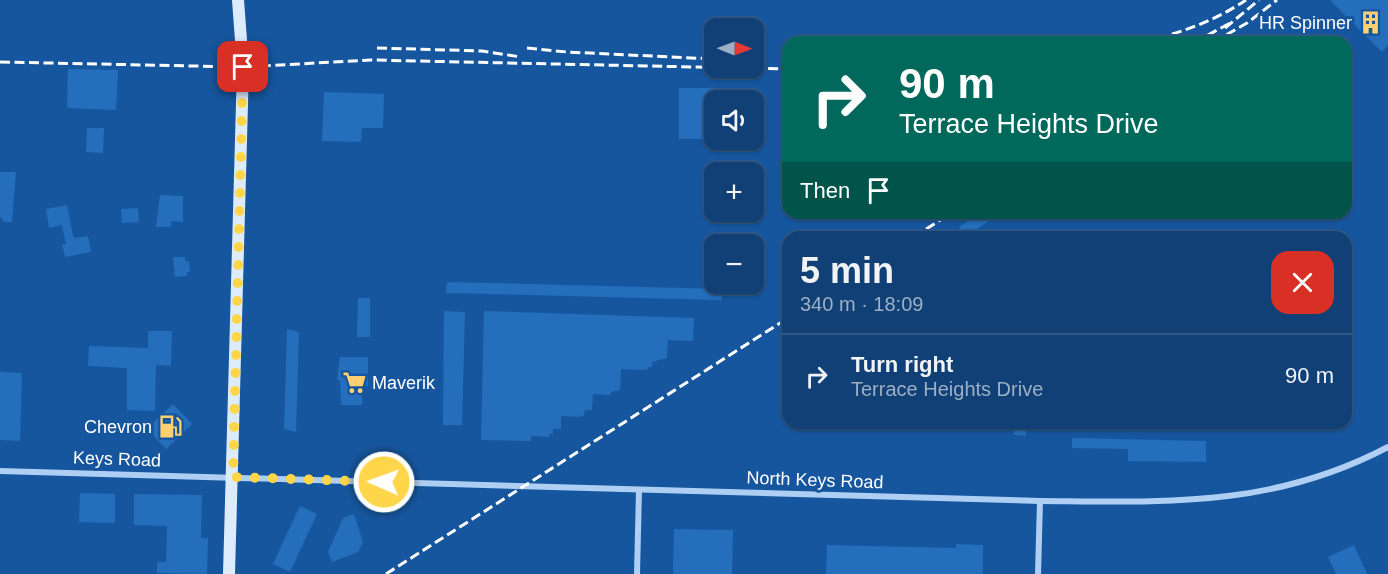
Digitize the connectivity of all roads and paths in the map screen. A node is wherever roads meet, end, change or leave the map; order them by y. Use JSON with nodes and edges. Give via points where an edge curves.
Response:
{"nodes":[{"id":1,"x":238,"y":0,"type":"edge"},
{"id":2,"x":1388,"y":447,"type":"edge"},
{"id":3,"x":0,"y":471,"type":"edge"},
{"id":4,"x":233,"y":477,"type":"junction"},
{"id":5,"x":639,"y":490,"type":"junction"},
{"id":6,"x":1040,"y":501,"type":"junction"},
{"id":7,"x":230,"y":574,"type":"edge"},
{"id":8,"x":637,"y":574,"type":"edge"},
{"id":9,"x":1038,"y":574,"type":"edge"}],
"edges":[{"from":1,"to":4,"type":"main road","via":[[243,67]]},
{"from":2,"to":6,"type":"street","name":"North Keys Road","via":[[1318,477],[1227,498],[1190,502]]},
{"from":3,"to":4,"type":"street","name":"Keys Road"},
{"from":4,"to":5,"type":"street","name":"North Keys Road"},
{"from":4,"to":7,"type":"main road"},
{"from":5,"to":6,"type":"street","name":"North Keys Road"},
{"from":5,"to":8,"type":"street"},
{"from":6,"to":9,"type":"street"}]}
